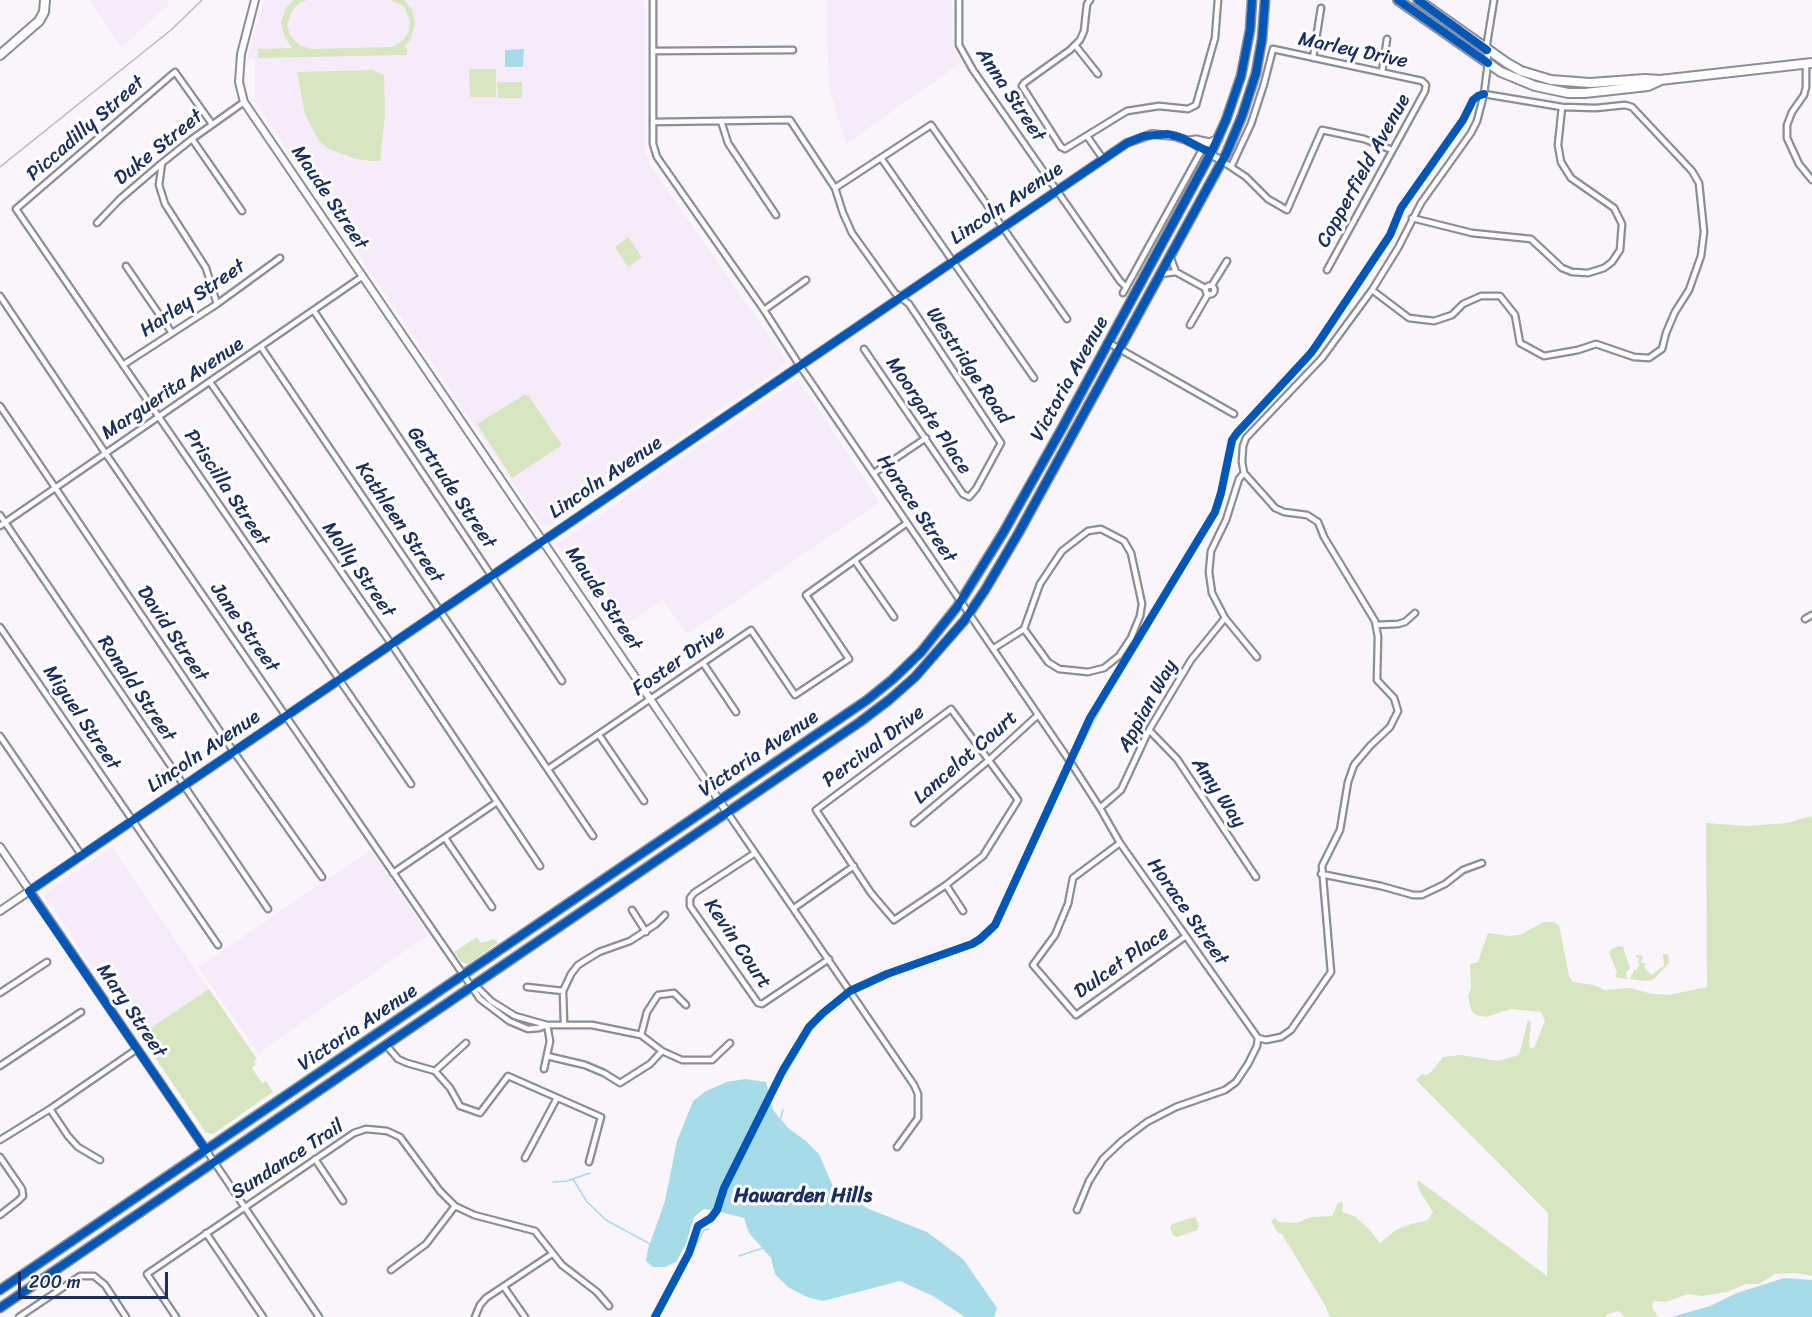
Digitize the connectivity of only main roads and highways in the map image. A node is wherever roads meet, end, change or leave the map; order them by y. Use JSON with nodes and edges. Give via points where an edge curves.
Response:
{"nodes":[{"id":1,"x":45,"y":0,"type":"edge"},
{"id":2,"x":1252,"y":0,"type":"edge"},
{"id":3,"x":1265,"y":0,"type":"edge"},
{"id":4,"x":1398,"y":0,"type":"edge"},
{"id":5,"x":1418,"y":0,"type":"edge"},
{"id":6,"x":0,"y":55,"type":"edge"},
{"id":7,"x":1809,"y":63,"type":"edge"},
{"id":8,"x":1660,"y":80,"type":"junction"},
{"id":9,"x":1218,"y":139,"type":"junction"},
{"id":10,"x":1189,"y":141,"type":"road end"},
{"id":11,"x":0,"y":1290,"type":"edge"},
{"id":12,"x":0,"y":1308,"type":"edge"}],
"edges":[{"from":1,"to":6,"type":"main road","via":[[39,21]]},
{"from":2,"to":9,"type":"main road","name":"Victoria Avenue","via":[[1241,75]]},
{"from":3,"to":12,"type":"main road","name":"Victoria Avenue","via":[[1256,73],[1222,161],[1018,534],[969,614],[938,653],[889,700]]},
{"from":4,"to":8,"type":"main road","via":[[1501,72],[1535,86],[1568,93],[1610,91],[1648,86]]},
{"from":5,"to":8,"type":"main road","via":[[1487,50],[1521,70],[1551,80]]},
{"from":7,"to":8,"type":"main road"},
{"from":9,"to":10,"type":"main road","via":[[1210,143]]},
{"from":9,"to":11,"type":"main road","name":"Victoria Avenue","via":[[1109,343],[961,602],[893,679]]}]}
